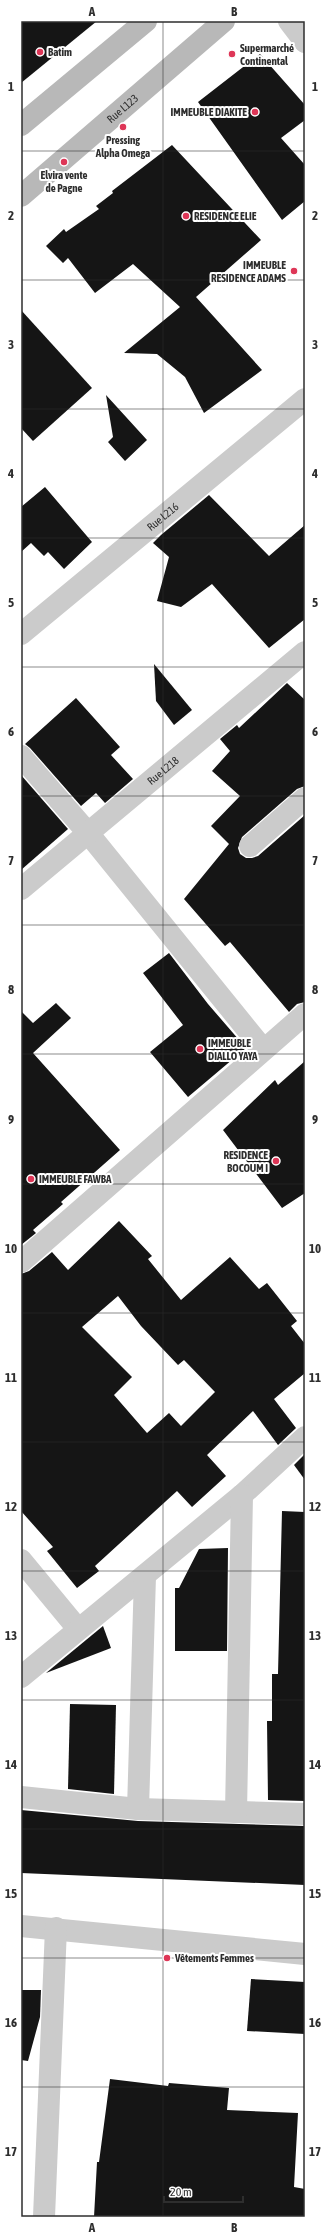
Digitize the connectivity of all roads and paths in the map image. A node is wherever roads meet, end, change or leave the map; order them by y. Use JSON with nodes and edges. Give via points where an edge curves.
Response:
{"nodes":[{"id":1,"x":146,"y":21,"type":"edge"},
{"id":2,"x":224,"y":21,"type":"edge"},
{"id":3,"x":289,"y":21,"type":"edge"},
{"id":4,"x":305,"y":42,"type":"edge"},
{"id":5,"x":21,"y":125,"type":"edge"},
{"id":6,"x":21,"y":196,"type":"edge"},
{"id":7,"x":305,"y":399,"type":"edge"},
{"id":8,"x":21,"y":634,"type":"edge"},
{"id":9,"x":305,"y":652,"type":"edge"},
{"id":10,"x":21,"y":756,"type":"edge"},
{"id":11,"x":305,"y":798,"type":"edge"},
{"id":12,"x":88,"y":833,"type":"junction"},
{"id":13,"x":250,"y":846,"type":"dead end"},
{"id":14,"x":21,"y":889,"type":"edge"},
{"id":15,"x":305,"y":1014,"type":"edge"},
{"id":16,"x":263,"y":1049,"type":"junction"},
{"id":17,"x":21,"y":1262,"type":"edge"},
{"id":18,"x":305,"y":1437,"type":"edge"},
{"id":19,"x":242,"y":1495,"type":"junction"},
{"id":20,"x":21,"y":1560,"type":"edge"},
{"id":21,"x":145,"y":1576,"type":"junction"},
{"id":22,"x":78,"y":1629,"type":"junction"},
{"id":23,"x":21,"y":1676,"type":"edge"},
{"id":24,"x":21,"y":1797,"type":"edge"},
{"id":25,"x":138,"y":1809,"type":"junction"},
{"id":26,"x":236,"y":1812,"type":"junction"},
{"id":27,"x":305,"y":1814,"type":"edge"},
{"id":28,"x":21,"y":1926,"type":"edge"},
{"id":29,"x":56,"y":1928,"type":"junction"},
{"id":30,"x":305,"y":1954,"type":"edge"},
{"id":31,"x":44,"y":2217,"type":"edge"}],
"edges":[{"from":1,"to":5,"type":"main road"},
{"from":2,"to":6,"type":"main road","name":"Rue L123"},
{"from":3,"to":4,"type":"street"},
{"from":7,"to":8,"type":"street","name":"Rue L216"},
{"from":9,"to":12,"type":"street","name":"Rue L218"},
{"from":10,"to":12,"type":"street"},
{"from":11,"to":13,"type":"street"},
{"from":12,"to":14,"type":"street","name":"Rue L218"},
{"from":12,"to":16,"type":"street"},
{"from":15,"to":16,"type":"street"},
{"from":16,"to":17,"type":"street"},
{"from":18,"to":19,"type":"street"},
{"from":19,"to":21,"type":"street"},
{"from":19,"to":26,"type":"street"},
{"from":20,"to":22,"type":"street"},
{"from":21,"to":22,"type":"street"},
{"from":21,"to":25,"type":"street"},
{"from":22,"to":23,"type":"street"},
{"from":24,"to":25,"type":"street"},
{"from":25,"to":26,"type":"street"},
{"from":26,"to":27,"type":"street"},
{"from":28,"to":29,"type":"street"},
{"from":29,"to":30,"type":"street"},
{"from":29,"to":31,"type":"street"}]}
